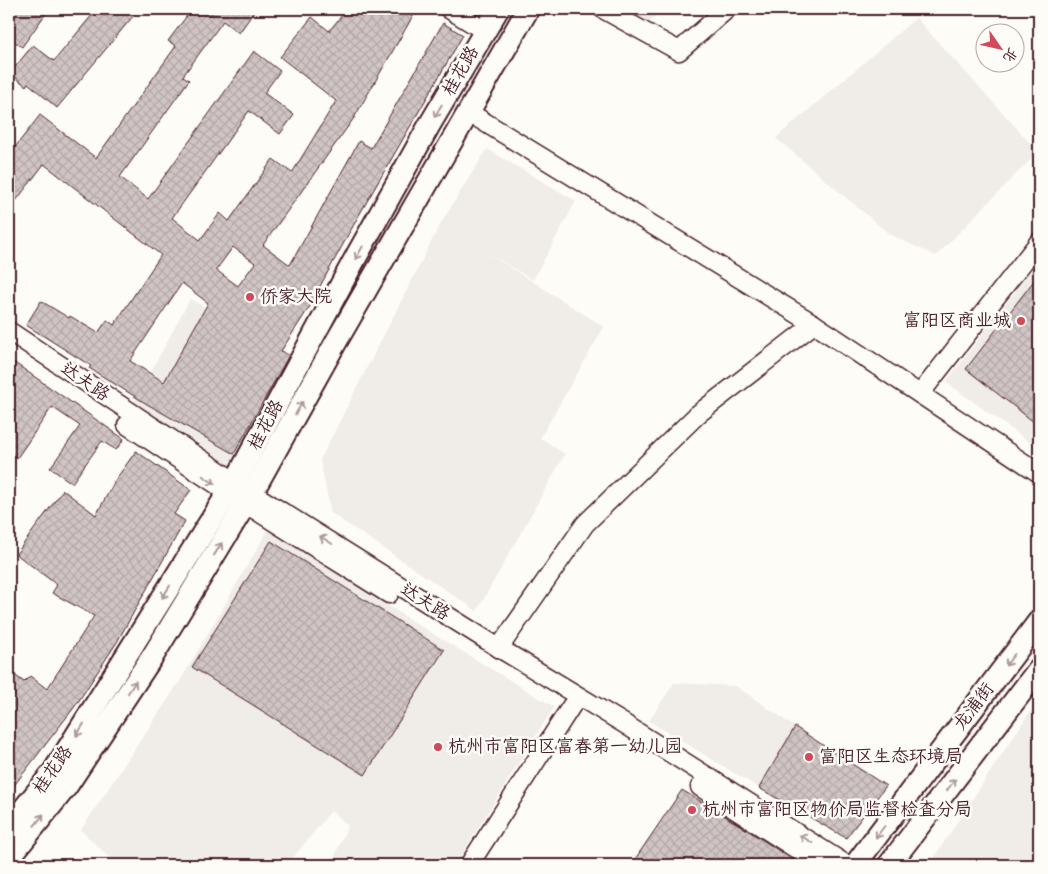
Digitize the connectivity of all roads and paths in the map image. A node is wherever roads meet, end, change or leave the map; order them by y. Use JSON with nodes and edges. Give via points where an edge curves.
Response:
{"nodes":[{"id":1,"x":449,"y":9,"type":"edge"},
{"id":2,"x":498,"y":9,"type":"edge"},
{"id":3,"x":528,"y":9,"type":"edge"},
{"id":4,"x":603,"y":9,"type":"edge"},
{"id":5,"x":727,"y":9,"type":"edge"},
{"id":6,"x":485,"y":31,"type":"junction"},
{"id":7,"x":468,"y":112,"type":"junction"},
{"id":8,"x":1039,"y":242,"type":"edge"},
{"id":9,"x":814,"y":324,"type":"junction"},
{"id":10,"x":9,"y":331,"type":"edge"},
{"id":11,"x":9,"y":345,"type":"edge"},
{"id":12,"x":920,"y":394,"type":"junction"},
{"id":13,"x":1039,"y":473,"type":"edge"},
{"id":14,"x":240,"y":493,"type":"junction"},
{"id":15,"x":1039,"y":621,"type":"edge"},
{"id":16,"x":499,"y":648,"type":"junction"},
{"id":17,"x":1039,"y":669,"type":"edge"},
{"id":18,"x":572,"y":706,"type":"junction"},
{"id":19,"x":9,"y":827,"type":"edge"},
{"id":20,"x":9,"y":858,"type":"edge"},
{"id":21,"x":469,"y":865,"type":"edge"},
{"id":22,"x":821,"y":865,"type":"edge"},
{"id":23,"x":847,"y":865,"type":"edge"},
{"id":24,"x":855,"y":865,"type":"edge"},
{"id":25,"x":890,"y":865,"type":"edge"}],
"edges":[{"from":1,"to":6,"type":"street"},
{"from":2,"to":6,"type":"main road","name":"桂花路"},
{"from":3,"to":7,"type":"main road"},
{"from":4,"to":5,"type":"street","via":[[678,51]]},
{"from":6,"to":14,"type":"main road","name":"桂花路","one_way":true,"via":[[357,255]]},
{"from":7,"to":9,"type":"street"},
{"from":14,"to":7,"type":"main road","one_way":true,"via":[[336,342]]},
{"from":8,"to":12,"type":"street"},
{"from":9,"to":12,"type":"street"},
{"from":9,"to":16,"type":"street","via":[[698,414],[585,524]]},
{"from":10,"to":14,"type":"street","name":"达夫路"},
{"from":11,"to":14,"type":"street","name":"达夫路","one_way":true},
{"from":12,"to":13,"type":"street"},
{"from":16,"to":14,"type":"street","name":"达夫路","one_way":true},
{"from":14,"to":18,"type":"street","name":"达夫路","via":[[480,650]]},
{"from":14,"to":19,"type":"main road","name":"桂花路","one_way":true,"via":[[54,771]]},
{"from":20,"to":14,"type":"main road","one_way":true,"via":[[66,787],[154,654]]},
{"from":15,"to":24,"type":"main road","name":"龙浦街","one_way":true},
{"from":23,"to":16,"type":"street","name":"达夫路","one_way":true},
{"from":25,"to":17,"type":"main road","name":"龙浦街","one_way":true},
{"from":18,"to":21,"type":"street"},
{"from":18,"to":22,"type":"street","name":"达夫路"}]}
